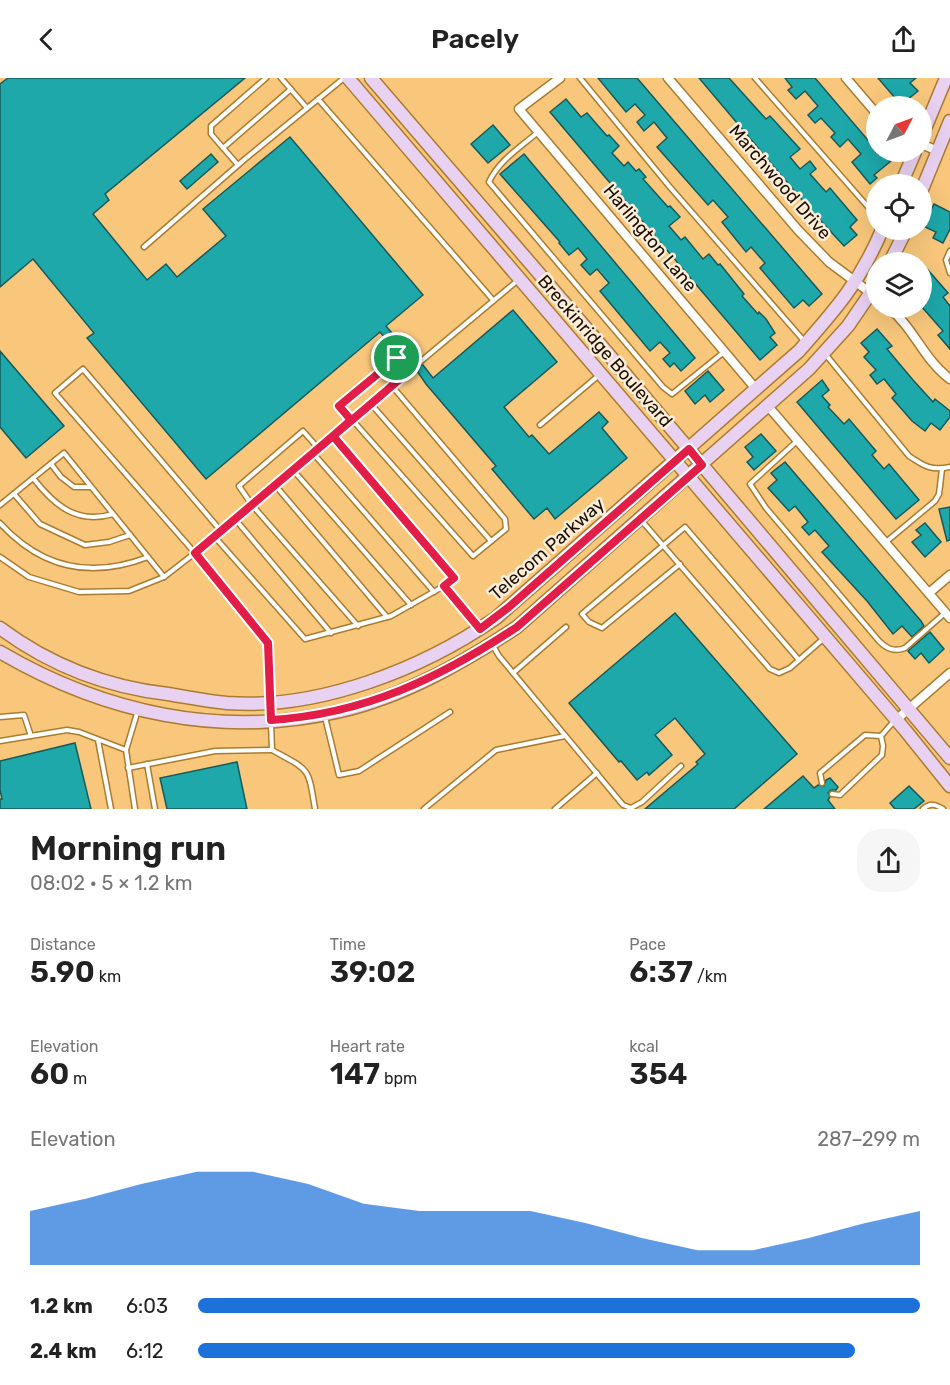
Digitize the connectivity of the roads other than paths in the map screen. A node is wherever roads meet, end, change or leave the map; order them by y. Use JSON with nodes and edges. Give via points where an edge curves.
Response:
{"nodes":[{"id":1,"x":266,"y":78,"type":"edge"},
{"id":2,"x":281,"y":78,"type":"edge"},
{"id":3,"x":346,"y":78,"type":"edge"},
{"id":4,"x":371,"y":78,"type":"edge"},
{"id":5,"x":560,"y":78,"type":"edge"},
{"id":6,"x":580,"y":78,"type":"edge"},
{"id":7,"x":668,"y":78,"type":"edge"},
{"id":8,"x":755,"y":78,"type":"edge"},
{"id":9,"x":846,"y":78,"type":"edge"},
{"id":10,"x":946,"y":78,"type":"edge"},
{"id":11,"x":291,"y":89,"type":"junction"},
{"id":12,"x":318,"y":99,"type":"junction"},
{"id":13,"x":866,"y":101,"type":"edge"},
{"id":14,"x":307,"y":108,"type":"junction"},
{"id":15,"x":932,"y":112,"type":"edge"},
{"id":16,"x":950,"y":121,"type":"edge"},
{"id":17,"x":538,"y":132,"type":"junction"},
{"id":18,"x":223,"y":148,"type":"junction"},
{"id":19,"x":932,"y":149,"type":"edge"},
{"id":20,"x":938,"y":151,"type":"junction"},
{"id":21,"x":238,"y":165,"type":"junction"},
{"id":22,"x":928,"y":174,"type":"edge"},
{"id":23,"x":866,"y":205,"type":"edge"},
{"id":24,"x":878,"y":240,"type":"edge"},
{"id":25,"x":144,"y":247,"type":"dead end"},
{"id":26,"x":950,"y":250,"type":"edge"},
{"id":27,"x":534,"y":268,"type":"junction"},
{"id":28,"x":950,"y":273,"type":"edge"},
{"id":29,"x":520,"y":280,"type":"junction"},
{"id":30,"x":856,"y":283,"type":"junction"},
{"id":31,"x":866,"y":288,"type":"edge"},
{"id":32,"x":493,"y":300,"type":"junction"},
{"id":33,"x":866,"y":302,"type":"edge"},
{"id":34,"x":899,"y":318,"type":"edge"},
{"id":35,"x":806,"y":343,"type":"junction"},
{"id":36,"x":724,"y":352,"type":"junction"},
{"id":37,"x":824,"y":352,"type":"junction"},
{"id":38,"x":420,"y":362,"type":"dead end"},
{"id":39,"x":414,"y":368,"type":"dead end"},
{"id":40,"x":409,"y":371,"type":"junction"},
{"id":41,"x":600,"y":374,"type":"junction"},
{"id":42,"x":950,"y":379,"type":"edge"},
{"id":43,"x":392,"y":386,"type":"junction"},
{"id":44,"x":756,"y":389,"type":"junction"},
{"id":45,"x":372,"y":404,"type":"junction"},
{"id":46,"x":767,"y":405,"type":"junction"},
{"id":47,"x":351,"y":420,"type":"junction"},
{"id":48,"x":540,"y":425,"type":"dead end"},
{"id":49,"x":333,"y":436,"type":"junction"},
{"id":50,"x":798,"y":441,"type":"junction"},
{"id":51,"x":318,"y":448,"type":"junction"},
{"id":52,"x":689,"y":449,"type":"junction"},
{"id":53,"x":313,"y":453,"type":"junction"},
{"id":54,"x":675,"y":460,"type":"junction"},
{"id":55,"x":51,"y":464,"type":"junction"},
{"id":56,"x":702,"y":465,"type":"junction"},
{"id":57,"x":950,"y":467,"type":"edge"},
{"id":58,"x":942,"y":469,"type":"junction"},
{"id":59,"x":293,"y":470,"type":"junction"},
{"id":60,"x":688,"y":477,"type":"junction"},
{"id":61,"x":33,"y":478,"type":"junction"},
{"id":62,"x":275,"y":485,"type":"junction"},
{"id":63,"x":91,"y":486,"type":"junction"},
{"id":64,"x":14,"y":494,"type":"junction"},
{"id":65,"x":0,"y":505,"type":"edge"},
{"id":66,"x":252,"y":505,"type":"junction"},
{"id":67,"x":114,"y":514,"type":"junction"},
{"id":68,"x":235,"y":519,"type":"junction"},
{"id":69,"x":640,"y":519,"type":"junction"},
{"id":70,"x":0,"y":523,"type":"edge"},
{"id":71,"x":221,"y":531,"type":"junction"},
{"id":72,"x":130,"y":535,"type":"junction"},
{"id":73,"x":214,"y":536,"type":"junction"},
{"id":74,"x":491,"y":541,"type":"junction"},
{"id":75,"x":885,"y":542,"type":"junction"},
{"id":76,"x":664,"y":546,"type":"junction"},
{"id":77,"x":195,"y":553,"type":"junction"},
{"id":78,"x":0,"y":557,"type":"edge"},
{"id":79,"x":148,"y":557,"type":"junction"},
{"id":80,"x":680,"y":564,"type":"junction"},
{"id":81,"x":950,"y":575,"type":"edge"},
{"id":82,"x":164,"y":577,"type":"junction"},
{"id":83,"x":444,"y":586,"type":"junction"},
{"id":84,"x":434,"y":592,"type":"junction"},
{"id":85,"x":929,"y":593,"type":"junction"},
{"id":86,"x":411,"y":605,"type":"junction"},
{"id":87,"x":948,"y":615,"type":"edge"},
{"id":88,"x":387,"y":617,"type":"junction"},
{"id":89,"x":358,"y":626,"type":"junction"},
{"id":90,"x":566,"y":627,"type":"dead end"},
{"id":91,"x":0,"y":628,"type":"edge"},
{"id":92,"x":480,"y":629,"type":"junction"},
{"id":93,"x":331,"y":633,"type":"junction"},
{"id":94,"x":825,"y":637,"type":"junction"},
{"id":95,"x":492,"y":644,"type":"junction"},
{"id":96,"x":0,"y":652,"type":"edge"},
{"id":97,"x":799,"y":660,"type":"junction"},
{"id":98,"x":513,"y":673,"type":"junction"},
{"id":99,"x":950,"y":673,"type":"edge"},
{"id":100,"x":270,"y":702,"type":"junction"},
{"id":101,"x":909,"y":708,"type":"junction"},
{"id":102,"x":138,"y":710,"type":"junction"},
{"id":103,"x":450,"y":712,"type":"dead end"},
{"id":104,"x":324,"y":714,"type":"junction"},
{"id":105,"x":0,"y":717,"type":"edge"},
{"id":106,"x":271,"y":720,"type":"junction"},
{"id":107,"x":896,"y":720,"type":"junction"},
{"id":108,"x":31,"y":736,"type":"junction"},
{"id":109,"x":566,"y":736,"type":"junction"},
{"id":110,"x":881,"y":736,"type":"junction"},
{"id":111,"x":98,"y":739,"type":"junction"},
{"id":112,"x":0,"y":741,"type":"edge"},
{"id":113,"x":126,"y":750,"type":"junction"},
{"id":114,"x":272,"y":750,"type":"junction"},
{"id":115,"x":950,"y":758,"type":"edge"},
{"id":116,"x":147,"y":764,"type":"junction"},
{"id":117,"x":681,"y":766,"type":"dead end"},
{"id":118,"x":128,"y":768,"type":"junction"},
{"id":119,"x":597,"y":773,"type":"junction"},
{"id":120,"x":822,"y":783,"type":"dead end"},
{"id":121,"x":950,"y":786,"type":"edge"},
{"id":122,"x":832,"y":794,"type":"dead end"},
{"id":123,"x":626,"y":807,"type":"edge"},
{"id":124,"x":111,"y":809,"type":"edge"},
{"id":125,"x":135,"y":809,"type":"edge"},
{"id":126,"x":155,"y":809,"type":"edge"},
{"id":127,"x":315,"y":809,"type":"edge"},
{"id":128,"x":424,"y":809,"type":"edge"},
{"id":129,"x":555,"y":809,"type":"edge"},
{"id":130,"x":923,"y":809,"type":"edge"},
{"id":131,"x":943,"y":809,"type":"edge"}],
"edges":[{"from":1,"to":18,"type":"lane","via":[[211,126],[211,134]]},
{"from":2,"to":11,"type":"lane"},
{"from":3,"to":12,"type":"lane"},
{"from":3,"to":29,"type":"street","name":"Breckinridge Boulevard"},
{"from":4,"to":27,"type":"street","name":"Breckinridge Boulevard"},
{"from":5,"to":17,"type":"street","name":"Harlington Lane","via":[[519,109]]},
{"from":6,"to":35,"type":"lane"},
{"from":7,"to":30,"type":"street","name":"Marchwood Drive","via":[[798,230]]},
{"from":8,"to":23,"type":"lane"},
{"from":9,"to":13,"type":"street"},
{"from":10,"to":15,"type":"street"},
{"from":11,"to":14,"type":"lane"},
{"from":11,"to":18,"type":"lane"},
{"from":12,"to":14,"type":"lane"},
{"from":12,"to":32,"type":"lane"},
{"from":14,"to":21,"type":"lane"},
{"from":16,"to":20,"type":"street"},
{"from":17,"to":36,"type":"street","name":"Harlington Lane"},
{"from":17,"to":36,"type":"lane","via":[[502,162],[489,182],[532,234],[672,394]]},
{"from":18,"to":21,"type":"lane"},
{"from":19,"to":20,"type":"street"},
{"from":20,"to":22,"type":"street"},
{"from":21,"to":25,"type":"lane"},
{"from":24,"to":30,"type":"street","name":"Telecom Parkway"},
{"from":26,"to":28,"type":"lane","via":[[946,267]]},
{"from":27,"to":29,"type":"street"},
{"from":27,"to":52,"type":"street","name":"Breckinridge Boulevard"},
{"from":29,"to":32,"type":"lane"},
{"from":29,"to":41,"type":"street","name":"Breckinridge Boulevard"},
{"from":30,"to":31,"type":"street","name":"Marchwood Drive"},
{"from":30,"to":35,"type":"street","name":"Telecom Parkway"},
{"from":32,"to":38,"type":"lane"},
{"from":33,"to":37,"type":"street"},
{"from":34,"to":42,"type":"street","via":[[929,360]]},
{"from":35,"to":44,"type":"street","name":"Telecom Parkway"},
{"from":36,"to":44,"type":"street","name":"Harlington Lane"},
{"from":37,"to":46,"type":"street"},
{"from":37,"to":58,"type":"lane","via":[[909,456],[925,468]]},
{"from":39,"to":40,"type":"lane"},
{"from":40,"to":43,"type":"lane"},
{"from":40,"to":47,"type":"lane","via":[[397,358],[339,406]]},
{"from":41,"to":48,"type":"lane"},
{"from":41,"to":54,"type":"street","name":"Breckinridge Boulevard"},
{"from":43,"to":45,"type":"lane"},
{"from":43,"to":74,"type":"lane","via":[[505,519],[506,529]]},
{"from":44,"to":52,"type":"street","name":"Telecom Parkway"},
{"from":45,"to":47,"type":"lane"},
{"from":45,"to":74,"type":"lane"},
{"from":46,"to":50,"type":"street"},
{"from":46,"to":56,"type":"street"},
{"from":47,"to":49,"type":"lane"},
{"from":47,"to":74,"type":"lane","via":[[473,556]]},
{"from":49,"to":51,"type":"lane"},
{"from":49,"to":83,"type":"lane","via":[[454,578]]},
{"from":50,"to":75,"type":"street"},
{"from":50,"to":87,"type":"lane","via":[[750,484],[879,641],[894,650],[905,648]]},
{"from":51,"to":53,"type":"lane"},
{"from":51,"to":66,"type":"lane","via":[[303,431],[238,486]]},
{"from":52,"to":54,"type":"street","name":"Telecom Parkway"},
{"from":52,"to":56,"type":"street","name":"Breckinridge Boulevard"},
{"from":53,"to":59,"type":"lane"},
{"from":53,"to":84,"type":"lane"},
{"from":54,"to":60,"type":"street","name":"Breckinridge Boulevard"},
{"from":54,"to":92,"type":"street","name":"Telecom Parkway"},
{"from":55,"to":61,"type":"lane"},
{"from":55,"to":63,"type":"lane","via":[[74,487]]},
{"from":55,"to":63,"type":"lane","via":[[64,453]]},
{"from":56,"to":60,"type":"street"},
{"from":56,"to":101,"type":"street","name":"Breckinridge Boulevard"},
{"from":57,"to":58,"type":"lane"},
{"from":58,"to":75,"type":"lane","via":[[935,501]]},
{"from":59,"to":62,"type":"lane"},
{"from":59,"to":86,"type":"lane"},
{"from":60,"to":69,"type":"street"},
{"from":60,"to":94,"type":"street","name":"Breckinridge Boulevard"},
{"from":61,"to":64,"type":"lane"},
{"from":61,"to":67,"type":"lane","via":[[64,509],[86,517]]},
{"from":62,"to":66,"type":"lane"},
{"from":62,"to":88,"type":"lane"},
{"from":63,"to":67,"type":"lane"},
{"from":64,"to":65,"type":"lane"},
{"from":64,"to":72,"type":"lane","via":[[40,524],[85,545]]},
{"from":66,"to":68,"type":"lane"},
{"from":66,"to":89,"type":"lane"},
{"from":67,"to":72,"type":"lane"},
{"from":68,"to":71,"type":"lane"},
{"from":68,"to":93,"type":"lane"},
{"from":69,"to":76,"type":"lane"},
{"from":69,"to":95,"type":"street","via":[[517,627]]},
{"from":70,"to":79,"type":"lane","via":[[15,540],[40,556],[72,567],[103,569]]},
{"from":71,"to":73,"type":"lane"},
{"from":71,"to":77,"type":"lane","via":[[82,369],[55,393]]},
{"from":72,"to":79,"type":"lane"},
{"from":73,"to":77,"type":"lane"},
{"from":73,"to":93,"type":"lane","via":[[305,639]]},
{"from":75,"to":85,"type":"street"},
{"from":76,"to":80,"type":"lane"},
{"from":76,"to":80,"type":"lane","via":[[582,614],[589,622],[602,628]]},
{"from":76,"to":97,"type":"lane","via":[[685,527]]},
{"from":77,"to":82,"type":"lane"},
{"from":77,"to":100,"type":"lane","via":[[268,643]]},
{"from":78,"to":82,"type":"lane","via":[[29,577],[79,592],[129,591]]},
{"from":79,"to":82,"type":"lane"},
{"from":80,"to":97,"type":"lane","via":[[770,669],[779,672]]},
{"from":81,"to":85,"type":"street"},
{"from":83,"to":84,"type":"lane"},
{"from":83,"to":92,"type":"lane"},
{"from":84,"to":86,"type":"lane"},
{"from":85,"to":87,"type":"street"},
{"from":86,"to":88,"type":"lane"},
{"from":88,"to":89,"type":"lane"},
{"from":89,"to":93,"type":"lane"},
{"from":90,"to":98,"type":"lane"},
{"from":91,"to":100,"type":"street","name":"Telecom Parkway","via":[[61,664],[120,687],[228,703]]},
{"from":92,"to":95,"type":"street"},
{"from":92,"to":100,"type":"street","name":"Telecom Parkway","via":[[380,678],[333,692]]},
{"from":94,"to":97,"type":"lane"},
{"from":94,"to":107,"type":"street","name":"Breckinridge Boulevard"},
{"from":95,"to":98,"type":"lane"},
{"from":95,"to":104,"type":"street","via":[[388,696]]},
{"from":96,"to":102,"type":"street","via":[[71,689]]},
{"from":98,"to":109,"type":"lane"},
{"from":99,"to":101,"type":"street"},
{"from":100,"to":106,"type":"street"},
{"from":101,"to":107,"type":"street"},
{"from":101,"to":115,"type":"street","name":"Breckinridge Boulevard"},
{"from":102,"to":106,"type":"street","via":[[199,721]]},
{"from":102,"to":113,"type":"lane"},
{"from":103,"to":104,"type":"lane","via":[[359,771],[339,775]]},
{"from":104,"to":106,"type":"street"},
{"from":105,"to":108,"type":"lane","via":[[24,715]]},
{"from":106,"to":114,"type":"lane"},
{"from":107,"to":110,"type":"lane"},
{"from":107,"to":121,"type":"street","name":"Breckinridge Boulevard"},
{"from":108,"to":111,"type":"lane","via":[[67,730]]},
{"from":108,"to":112,"type":"lane"},
{"from":109,"to":119,"type":"lane"},
{"from":109,"to":128,"type":"lane","via":[[496,750]]},
{"from":110,"to":120,"type":"lane","via":[[865,735],[820,773]]},
{"from":110,"to":122,"type":"lane","via":[[882,755],[840,795]]},
{"from":111,"to":113,"type":"lane"},
{"from":111,"to":124,"type":"lane"},
{"from":113,"to":118,"type":"lane"},
{"from":114,"to":116,"type":"lane","via":[[215,751]]},
{"from":114,"to":127,"type":"lane","via":[[305,769]]},
{"from":116,"to":118,"type":"lane"},
{"from":116,"to":126,"type":"lane"},
{"from":117,"to":123,"type":"lane","via":[[642,802]]},
{"from":118,"to":125,"type":"lane"},
{"from":119,"to":123,"type":"lane"},
{"from":119,"to":129,"type":"lane"},
{"from":130,"to":131,"type":"lane","via":[[936,804]]}]}
